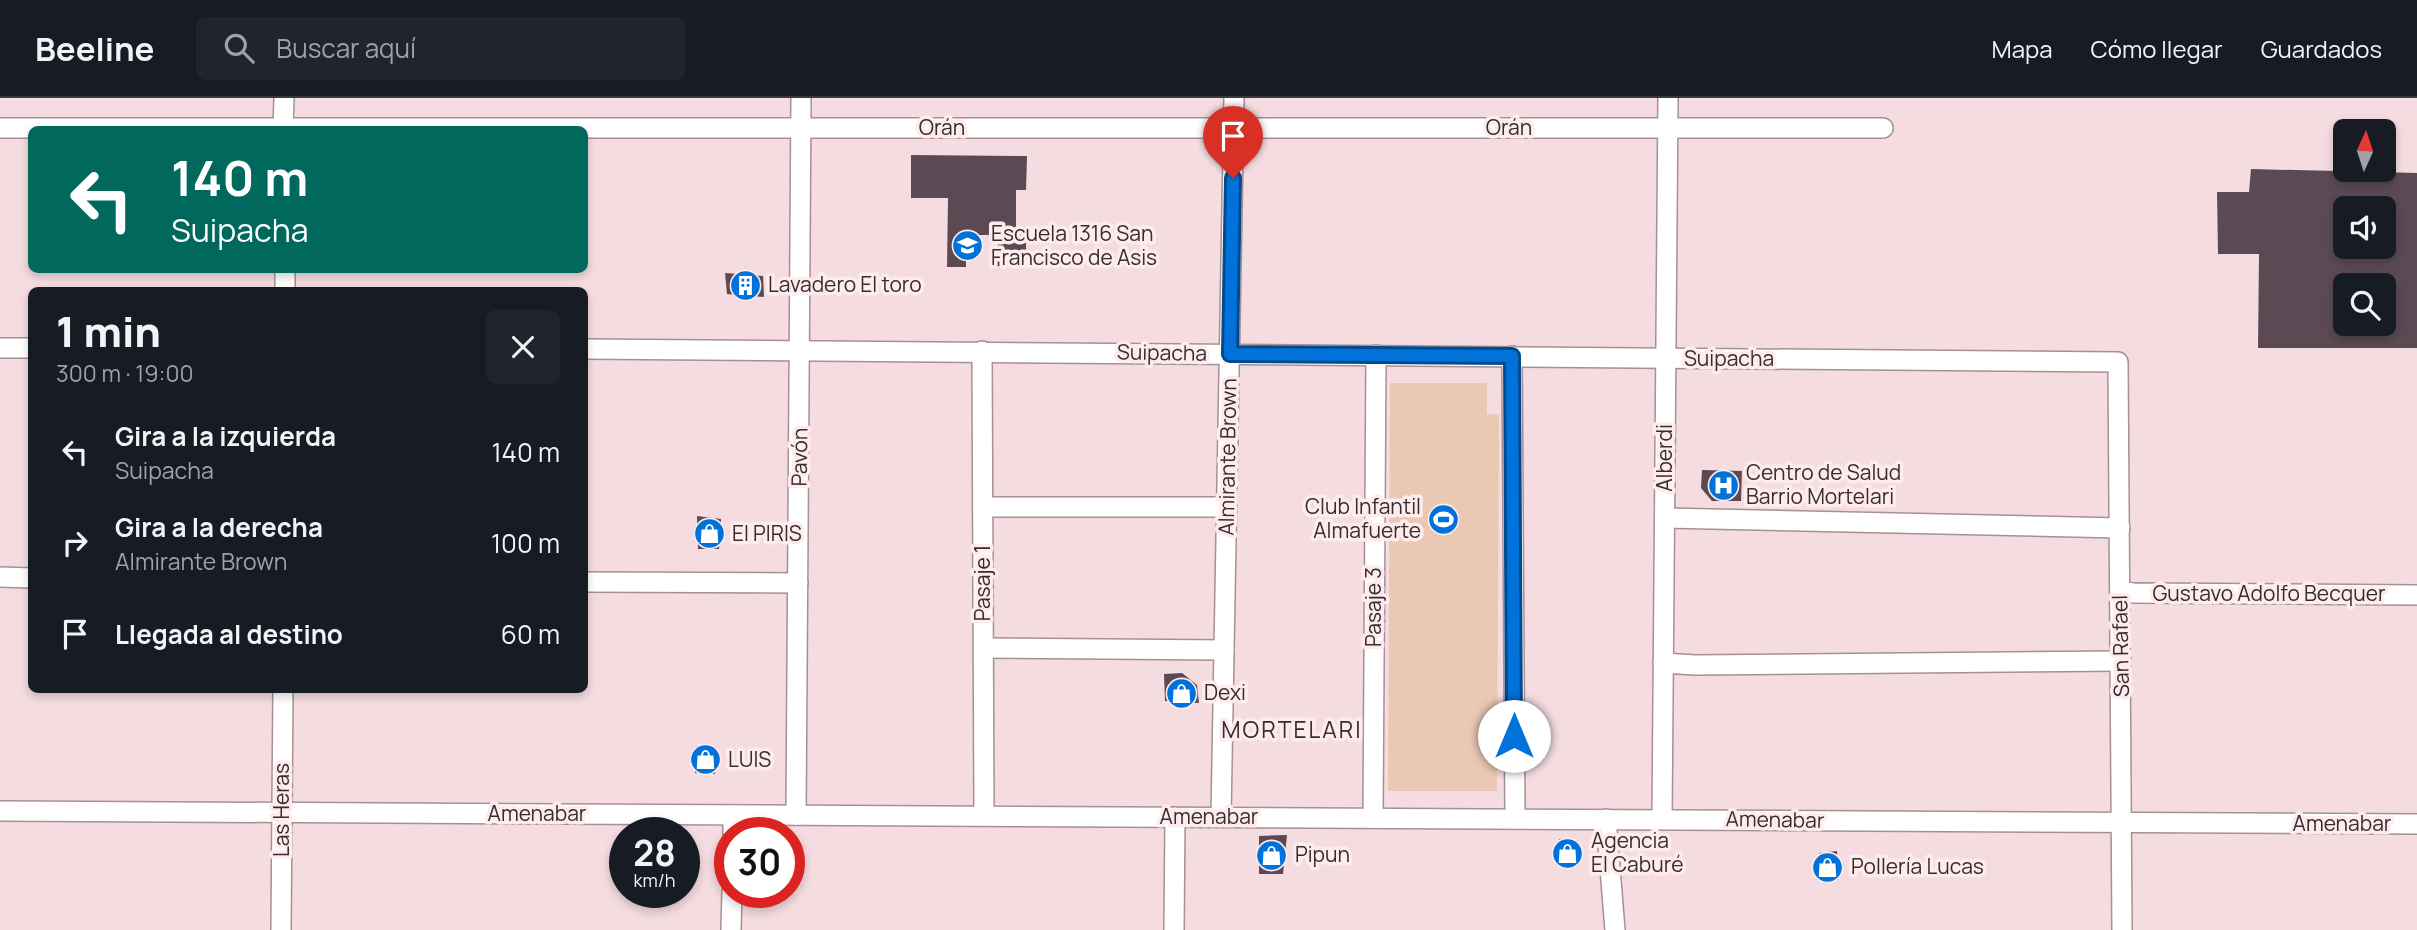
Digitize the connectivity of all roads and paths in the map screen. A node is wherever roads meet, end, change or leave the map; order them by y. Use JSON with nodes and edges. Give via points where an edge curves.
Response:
{"nodes":[{"id":1,"x":284,"y":98,"type":"edge"},
{"id":2,"x":802,"y":98,"type":"edge"},
{"id":3,"x":1234,"y":98,"type":"edge"},
{"id":4,"x":1668,"y":98,"type":"edge"},
{"id":5,"x":283,"y":126,"type":"edge"},
{"id":6,"x":0,"y":128,"type":"edge"},
{"id":7,"x":28,"y":128,"type":"edge"},
{"id":8,"x":588,"y":128,"type":"edge"},
{"id":9,"x":801,"y":128,"type":"junction"},
{"id":10,"x":1234,"y":128,"type":"junction"},
{"id":11,"x":1667,"y":128,"type":"junction"},
{"id":12,"x":1883,"y":128,"type":"dead end"},
{"id":13,"x":0,"y":348,"type":"edge"},
{"id":14,"x":28,"y":348,"type":"edge"},
{"id":15,"x":588,"y":349,"type":"edge"},
{"id":16,"x":801,"y":351,"type":"junction"},
{"id":17,"x":982,"y":351,"type":"junction"},
{"id":18,"x":1230,"y":354,"type":"junction"},
{"id":19,"x":1376,"y":355,"type":"junction"},
{"id":20,"x":1512,"y":356,"type":"junction"},
{"id":21,"x":1665,"y":358,"type":"junction"},
{"id":22,"x":2118,"y":362,"type":"joint"},
{"id":23,"x":983,"y":507,"type":"junction"},
{"id":24,"x":1227,"y":507,"type":"junction"},
{"id":25,"x":1665,"y":518,"type":"junction"},
{"id":26,"x":2120,"y":528,"type":"junction"},
{"id":27,"x":0,"y":578,"type":"edge"},
{"id":28,"x":28,"y":578,"type":"edge"},
{"id":29,"x":588,"y":582,"type":"edge"},
{"id":30,"x":798,"y":583,"type":"junction"},
{"id":31,"x":2120,"y":591,"type":"junction"},
{"id":32,"x":2417,"y":595,"type":"edge"},
{"id":33,"x":984,"y":648,"type":"junction"},
{"id":34,"x":1224,"y":650,"type":"junction"},
{"id":35,"x":2121,"y":661,"type":"junction"},
{"id":36,"x":1663,"y":663,"type":"junction"},
{"id":37,"x":283,"y":693,"type":"edge"},
{"id":38,"x":0,"y":811,"type":"edge"},
{"id":39,"x":282,"y":813,"type":"junction"},
{"id":40,"x":796,"y":815,"type":"junction"},
{"id":41,"x":984,"y":815,"type":"junction"},
{"id":42,"x":782,"y":817,"type":"edge"},
{"id":43,"x":1175,"y":817,"type":"junction"},
{"id":44,"x":1221,"y":817,"type":"junction"},
{"id":45,"x":1373,"y":818,"type":"junction"},
{"id":46,"x":1515,"y":818,"type":"junction"},
{"id":47,"x":1606,"y":819,"type":"junction"},
{"id":48,"x":1662,"y":819,"type":"junction"},
{"id":49,"x":2122,"y":823,"type":"junction"},
{"id":50,"x":714,"y":824,"type":"edge"},
{"id":51,"x":2417,"y":824,"type":"edge"},
{"id":52,"x":732,"y":908,"type":"edge"},
{"id":53,"x":281,"y":930,"type":"edge"},
{"id":54,"x":731,"y":930,"type":"edge"},
{"id":55,"x":1174,"y":930,"type":"edge"},
{"id":56,"x":1615,"y":930,"type":"edge"},
{"id":57,"x":2122,"y":930,"type":"edge"}],
"edges":[{"from":1,"to":5,"type":"street"},
{"from":2,"to":9,"type":"street","name":"Pavón"},
{"from":3,"to":10,"type":"street","name":"Almirante Brown"},
{"from":4,"to":11,"type":"street","name":"Alberdi"},
{"from":6,"to":7,"type":"street","name":"Orán"},
{"from":8,"to":9,"type":"street","name":"Orán"},
{"from":9,"to":10,"type":"street","name":"Orán"},
{"from":9,"to":16,"type":"street","name":"Pavón"},
{"from":10,"to":11,"type":"street","name":"Orán"},
{"from":10,"to":18,"type":"street","name":"Almirante Brown"},
{"from":11,"to":12,"type":"street","name":"Orán"},
{"from":11,"to":21,"type":"street","name":"Alberdi"},
{"from":13,"to":14,"type":"street"},
{"from":15,"to":16,"type":"street","name":"Suipacha"},
{"from":16,"to":17,"type":"street","name":"Suipacha"},
{"from":16,"to":30,"type":"street","name":"Pavón"},
{"from":17,"to":18,"type":"street","name":"Suipacha"},
{"from":17,"to":23,"type":"street","name":"Pasaje 1"},
{"from":18,"to":19,"type":"street","name":"Suipacha"},
{"from":18,"to":24,"type":"street","name":"Almirante Brown"},
{"from":19,"to":20,"type":"street","name":"Suipacha"},
{"from":19,"to":45,"type":"street","name":"Pasaje 3"},
{"from":20,"to":21,"type":"street","name":"Suipacha"},
{"from":20,"to":46,"type":"street"},
{"from":21,"to":22,"type":"street","name":"Suipacha"},
{"from":21,"to":25,"type":"street","name":"Alberdi"},
{"from":22,"to":26,"type":"street","name":"San Rafael"},
{"from":23,"to":24,"type":"street"},
{"from":23,"to":33,"type":"street","name":"Pasaje 1"},
{"from":24,"to":34,"type":"street","name":"Almirante Brown"},
{"from":25,"to":26,"type":"street"},
{"from":25,"to":36,"type":"street","name":"Alberdi"},
{"from":26,"to":31,"type":"street","name":"San Rafael"},
{"from":27,"to":28,"type":"street"},
{"from":29,"to":30,"type":"street"},
{"from":30,"to":40,"type":"street","name":"Pavón"},
{"from":31,"to":32,"type":"street","name":"Gustavo Adolfo Becquer"},
{"from":31,"to":35,"type":"street","name":"San Rafael"},
{"from":33,"to":34,"type":"street"},
{"from":33,"to":41,"type":"street","name":"Pasaje 1"},
{"from":34,"to":44,"type":"street","name":"Almirante Brown"},
{"from":35,"to":36,"type":"street"},
{"from":35,"to":49,"type":"street","name":"San Rafael"},
{"from":36,"to":48,"type":"street","name":"Alberdi"},
{"from":37,"to":39,"type":"street","name":"Las Heras"},
{"from":38,"to":39,"type":"street","name":"Amenabar"},
{"from":39,"to":50,"type":"street","name":"Amenabar"},
{"from":39,"to":53,"type":"street","name":"Las Heras"},
{"from":40,"to":41,"type":"street","name":"Amenabar"},
{"from":40,"to":42,"type":"street","name":"Amenabar"},
{"from":41,"to":43,"type":"street","name":"Amenabar"},
{"from":43,"to":44,"type":"street","name":"Amenabar"},
{"from":43,"to":55,"type":"street"},
{"from":44,"to":45,"type":"street","name":"Amenabar"},
{"from":45,"to":46,"type":"street","name":"Amenabar"},
{"from":46,"to":47,"type":"street","name":"Amenabar"},
{"from":47,"to":48,"type":"street","name":"Amenabar"},
{"from":47,"to":56,"type":"street"},
{"from":48,"to":49,"type":"street","name":"Amenabar"},
{"from":49,"to":51,"type":"street","name":"Amenabar"},
{"from":49,"to":57,"type":"street","name":"San Rafael"},
{"from":52,"to":54,"type":"street"}]}
